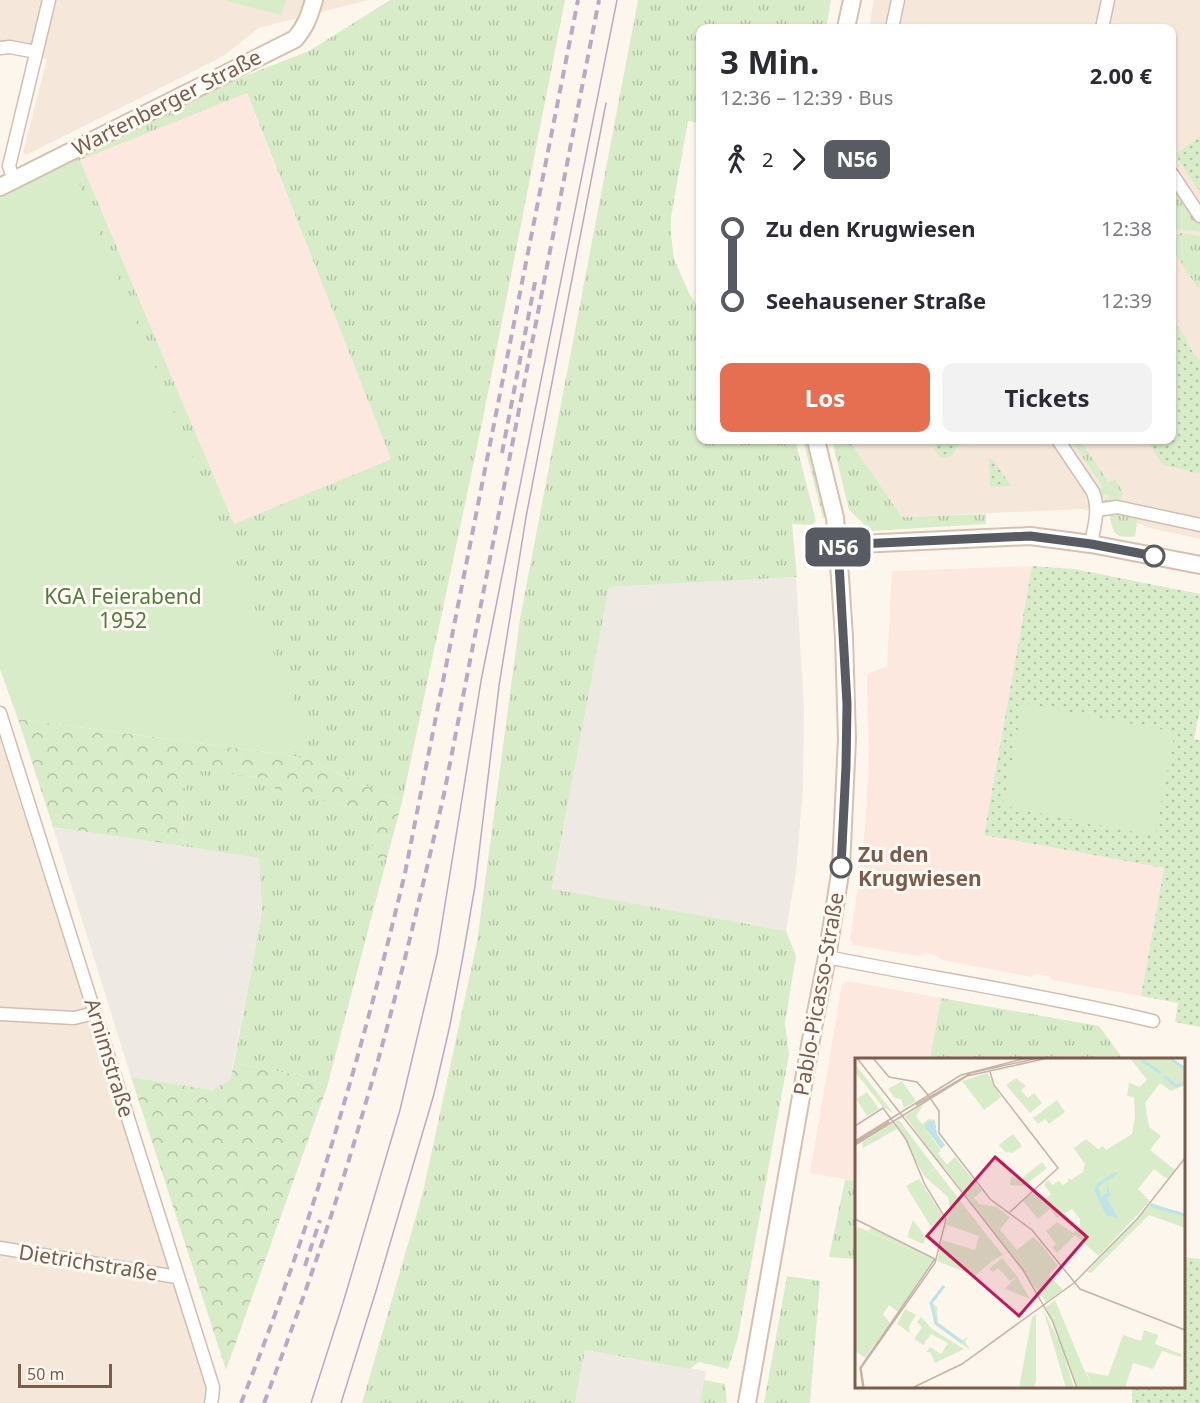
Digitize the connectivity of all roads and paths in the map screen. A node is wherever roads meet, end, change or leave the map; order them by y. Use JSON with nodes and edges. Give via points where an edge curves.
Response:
{"nodes":[{"id":1,"x":49,"y":0,"type":"edge"},
{"id":2,"x":314,"y":0,"type":"edge"},
{"id":3,"x":852,"y":0,"type":"edge"},
{"id":4,"x":898,"y":0,"type":"edge"},
{"id":5,"x":1108,"y":0,"type":"edge"},
{"id":6,"x":847,"y":24,"type":"edge"},
{"id":7,"x":893,"y":24,"type":"edge"},
{"id":8,"x":1103,"y":24,"type":"edge"},
{"id":9,"x":0,"y":48,"type":"edge"},
{"id":10,"x":36,"y":52,"type":"junction"},
{"id":11,"x":1176,"y":180,"type":"edge"},
{"id":12,"x":7,"y":184,"type":"edge"},
{"id":13,"x":1200,"y":216,"type":"edge"},
{"id":14,"x":817,"y":444,"type":"edge"},
{"id":15,"x":1061,"y":444,"type":"edge"},
{"id":16,"x":1097,"y":510,"type":"junction"},
{"id":17,"x":1200,"y":525,"type":"edge"},
{"id":18,"x":1091,"y":544,"type":"junction"},
{"id":19,"x":838,"y":545,"type":"junction"},
{"id":20,"x":1200,"y":565,"type":"edge"},
{"id":21,"x":0,"y":713,"type":"edge"},
{"id":22,"x":827,"y":957,"type":"junction"},
{"id":23,"x":95,"y":1013,"type":"junction"},
{"id":24,"x":0,"y":1014,"type":"edge"},
{"id":25,"x":1153,"y":1021,"type":"dead end"},
{"id":26,"x":0,"y":1248,"type":"edge"},
{"id":27,"x":177,"y":1276,"type":"junction"},
{"id":28,"x":211,"y":1403,"type":"edge"},
{"id":29,"x":747,"y":1403,"type":"edge"}],
"edges":[{"from":1,"to":10,"type":"street"},
{"from":2,"to":12,"type":"main road","name":"Wartenberger Straße","via":[[309,18],[295,39]]},
{"from":3,"to":6,"type":"main road"},
{"from":4,"to":7,"type":"street"},
{"from":5,"to":8,"type":"street"},
{"from":9,"to":10,"type":"street"},
{"from":10,"to":12,"type":"street"},
{"from":11,"to":13,"type":"street"},
{"from":14,"to":19,"type":"main road","name":"Pablo-Picasso-Straße"},
{"from":15,"to":16,"type":"street","via":[[1093,492]]},
{"from":16,"to":17,"type":"street","via":[[1117,507]]},
{"from":16,"to":18,"type":"street"},
{"from":18,"to":19,"type":"main road","via":[[1030,536]]},
{"from":18,"to":20,"type":"main road"},
{"from":19,"to":22,"type":"main road","name":"Pablo-Picasso-Straße","via":[[847,739],[841,867]]},
{"from":21,"to":23,"type":"street","name":"Arnimstraße"},
{"from":22,"to":25,"type":"street"},
{"from":22,"to":29,"type":"main road","name":"Pablo-Picasso-Straße"},
{"from":23,"to":24,"type":"street","via":[[74,1018]]},
{"from":23,"to":27,"type":"street","name":"Arnimstraße"},
{"from":26,"to":27,"type":"street","name":"Dietrichstraße"},
{"from":27,"to":28,"type":"street","name":"Arnimstraße","via":[[213,1388]]}]}
